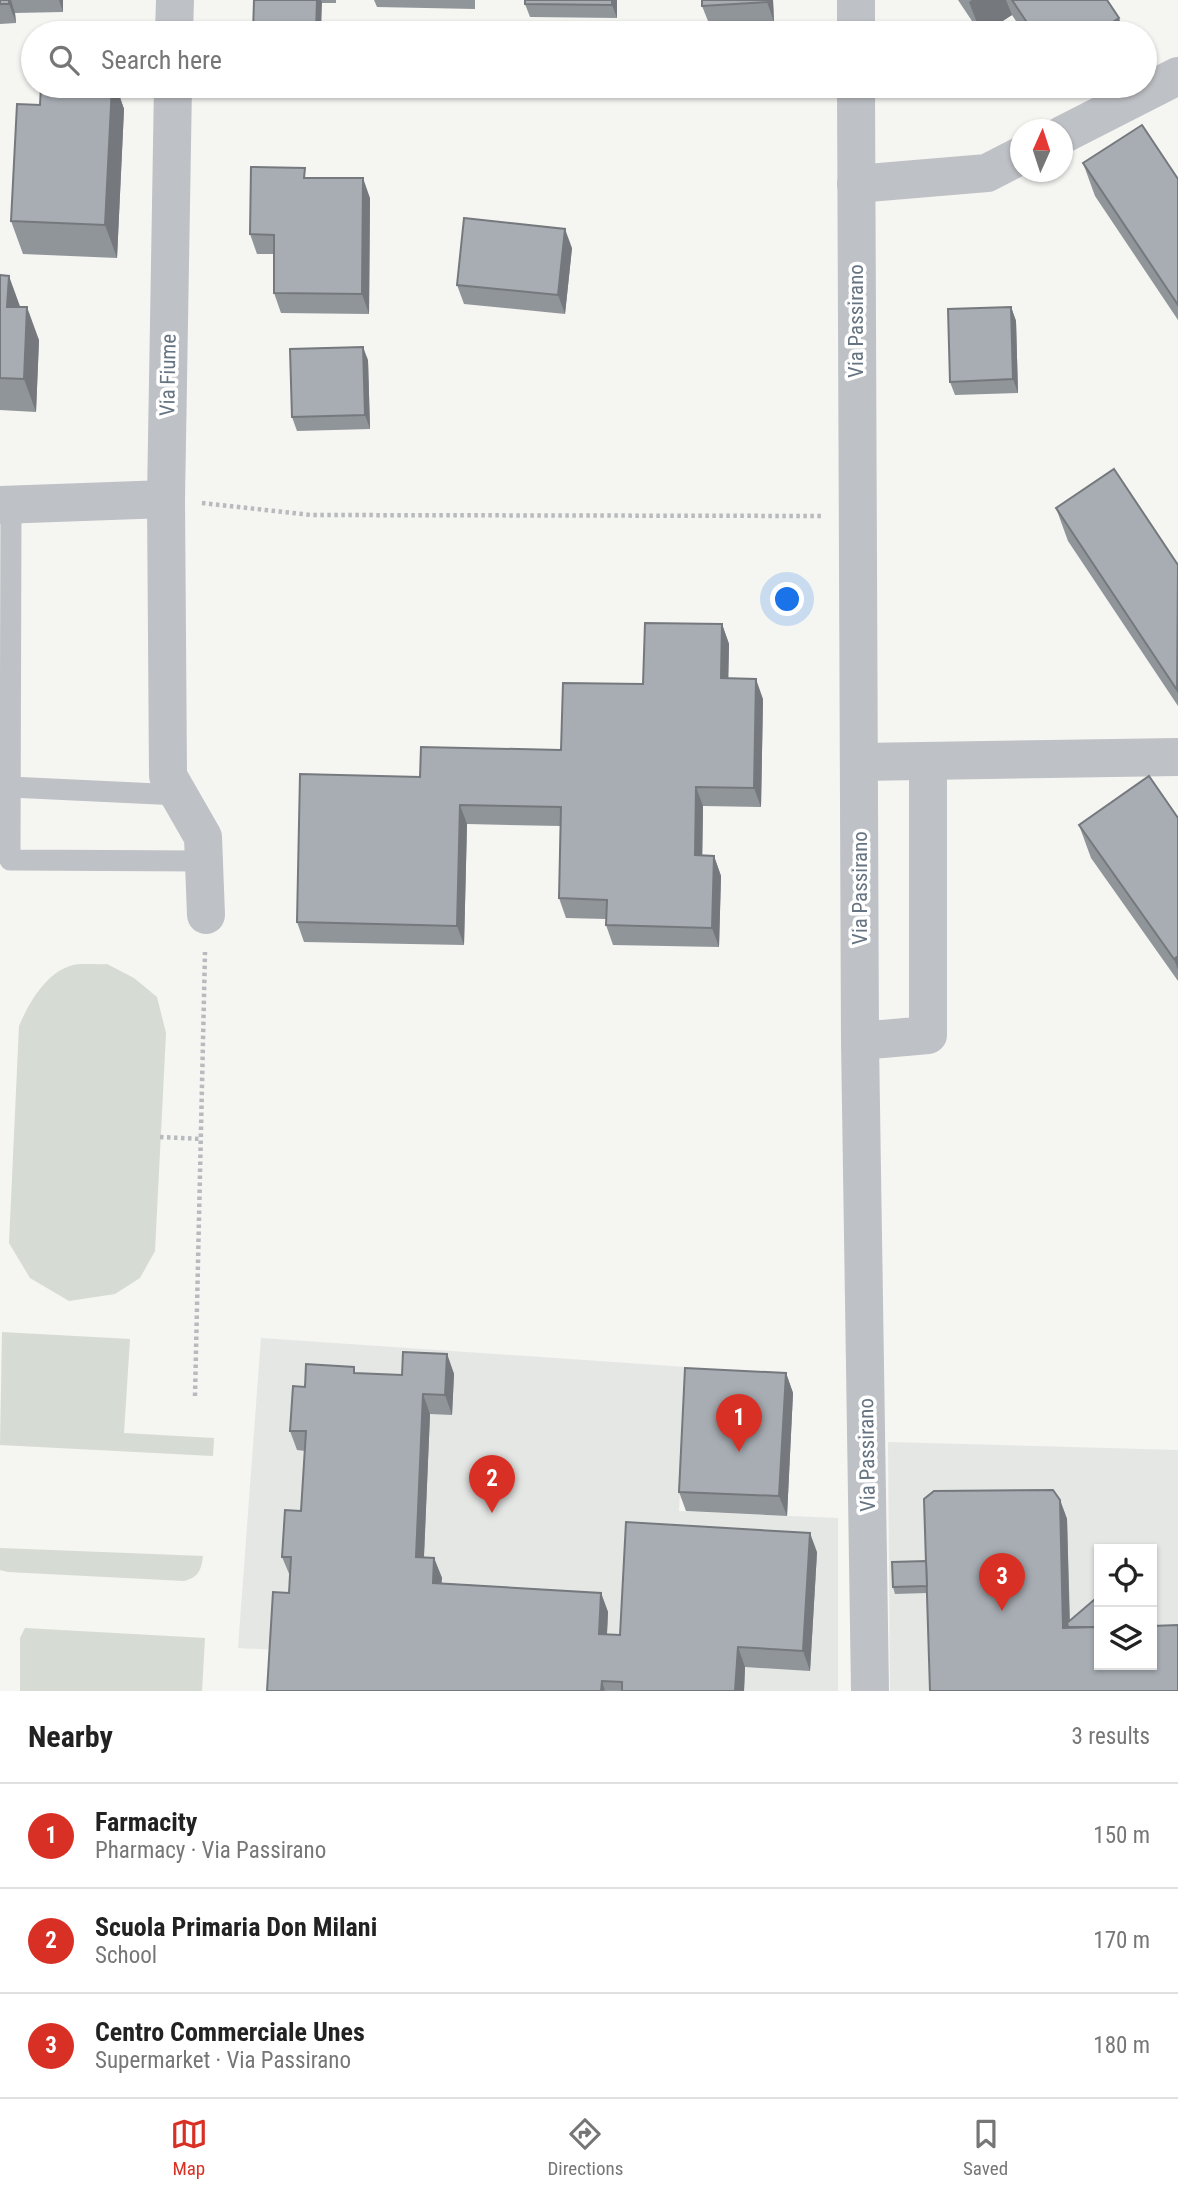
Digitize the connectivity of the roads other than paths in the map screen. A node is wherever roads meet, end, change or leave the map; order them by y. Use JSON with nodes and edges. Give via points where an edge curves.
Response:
{"nodes":[{"id":1,"x":175,"y":0,"type":"edge"},
{"id":2,"x":856,"y":0,"type":"edge"},
{"id":3,"x":174,"y":21,"type":"edge"},
{"id":4,"x":856,"y":21,"type":"edge"},
{"id":5,"x":1178,"y":76,"type":"edge"},
{"id":6,"x":1157,"y":87,"type":"edge"},
{"id":7,"x":173,"y":98,"type":"edge"},
{"id":8,"x":856,"y":98,"type":"edge"},
{"id":9,"x":1135,"y":98,"type":"edge"},
{"id":10,"x":1073,"y":129,"type":"edge"},
{"id":11,"x":1010,"y":161,"type":"edge"},
{"id":12,"x":856,"y":184,"type":"junction"},
{"id":13,"x":166,"y":499,"type":"junction"},
{"id":14,"x":5,"y":505,"type":"edge"},
{"id":15,"x":1178,"y":757,"type":"edge"},
{"id":16,"x":928,"y":761,"type":"junction"},
{"id":17,"x":859,"y":762,"type":"junction"},
{"id":18,"x":10,"y":787,"type":"junction"},
{"id":19,"x":179,"y":795,"type":"junction"},
{"id":20,"x":203,"y":861,"type":"junction"},
{"id":21,"x":206,"y":915,"type":"road end"},
{"id":22,"x":860,"y":1041,"type":"junction"},
{"id":23,"x":870,"y":1691,"type":"edge"}],
"edges":[{"from":1,"to":3,"type":"street"},
{"from":2,"to":4,"type":"street"},
{"from":5,"to":6,"type":"street"},
{"from":7,"to":13,"type":"street","name":"Via Fiume"},
{"from":8,"to":12,"type":"street","name":"Via Passirano"},
{"from":9,"to":10,"type":"street"},
{"from":11,"to":12,"type":"street","via":[[987,173]]},
{"from":12,"to":17,"type":"street","name":"Via Passirano"},
{"from":13,"to":14,"type":"street"},
{"from":13,"to":19,"type":"street","name":"Via Fiume","via":[[168,776]]},
{"from":14,"to":18,"type":"lane"},
{"from":15,"to":16,"type":"street"},
{"from":16,"to":17,"type":"street"},
{"from":16,"to":22,"type":"street","via":[[929,1035]]},
{"from":17,"to":22,"type":"street","name":"Via Passirano"},
{"from":18,"to":19,"type":"lane"},
{"from":18,"to":20,"type":"lane","via":[[10,860]]},
{"from":19,"to":20,"type":"street","name":"Via Fiume","via":[[203,837]]},
{"from":20,"to":21,"type":"street","name":"Via Fiume"},
{"from":22,"to":23,"type":"street","name":"Via Passirano"}]}
